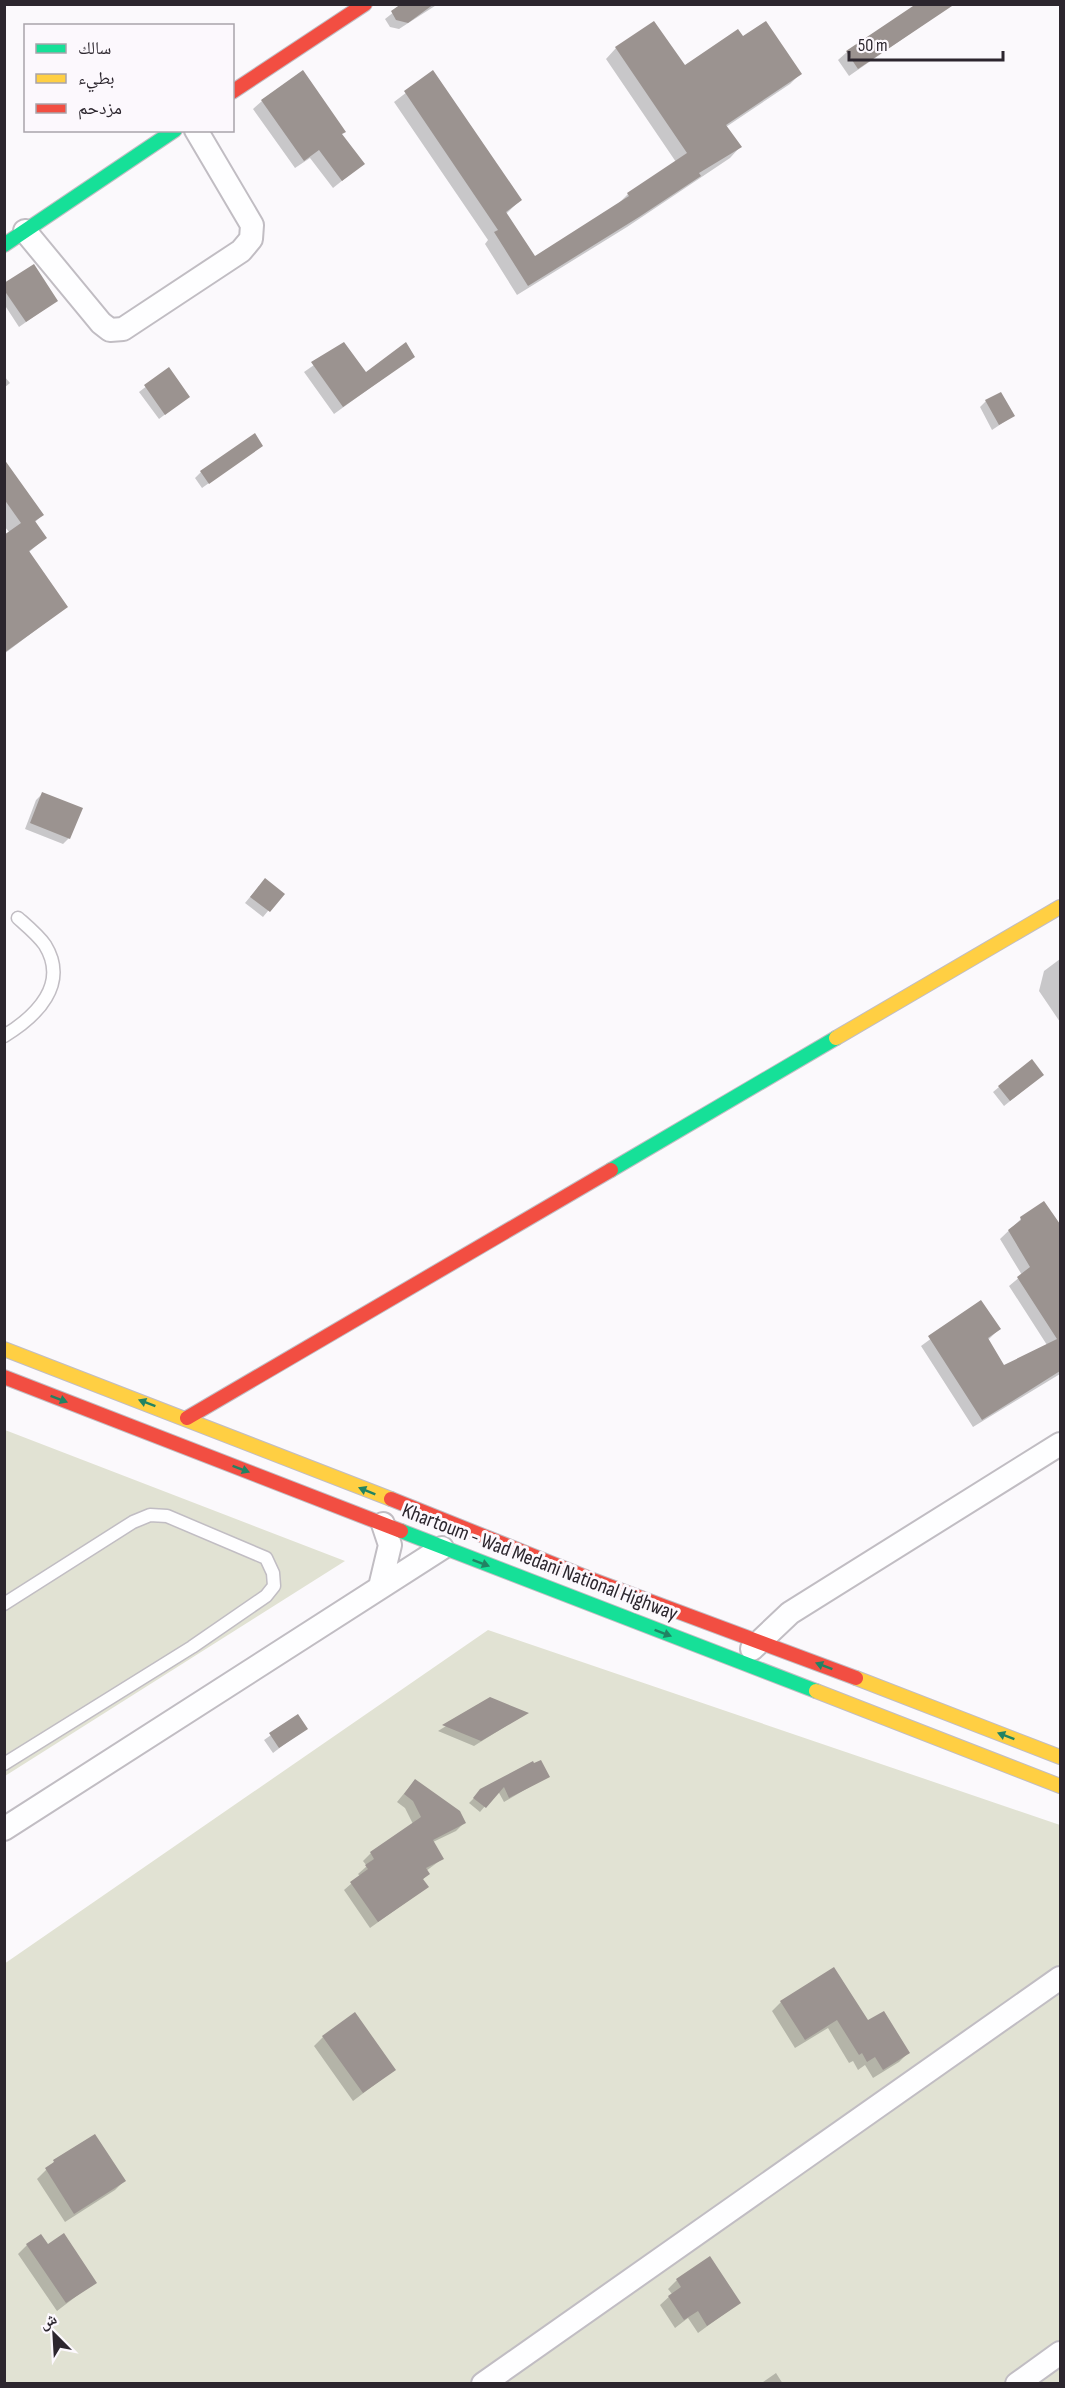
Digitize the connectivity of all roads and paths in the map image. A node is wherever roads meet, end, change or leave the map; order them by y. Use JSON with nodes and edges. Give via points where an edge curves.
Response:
{"nodes":[{"id":1,"x":365,"y":4,"type":"edge"},
{"id":2,"x":234,"y":91,"type":"edge"},
{"id":3,"x":172,"y":132,"type":"edge"},
{"id":4,"x":197,"y":132,"type":"edge"},
{"id":5,"x":25,"y":231,"type":"junction"},
{"id":6,"x":4,"y":245,"type":"edge"},
{"id":7,"x":1060,"y":907,"type":"edge"},
{"id":8,"x":18,"y":918,"type":"dead end"},
{"id":9,"x":4,"y":1036,"type":"edge"},
{"id":10,"x":4,"y":1349,"type":"edge"},
{"id":11,"x":4,"y":1377,"type":"edge"},
{"id":12,"x":187,"y":1418,"type":"junction"},
{"id":13,"x":1060,"y":1444,"type":"edge"},
{"id":14,"x":383,"y":1524,"type":"junction"},
{"id":15,"x":442,"y":1548,"type":"junction"},
{"id":16,"x":380,"y":1587,"type":"junction"},
{"id":17,"x":4,"y":1604,"type":"edge"},
{"id":18,"x":758,"y":1641,"type":"junction"},
{"id":19,"x":743,"y":1663,"type":"junction"},
{"id":20,"x":1060,"y":1757,"type":"edge"},
{"id":21,"x":4,"y":1764,"type":"edge"},
{"id":22,"x":1060,"y":1786,"type":"edge"},
{"id":23,"x":4,"y":1829,"type":"edge"},
{"id":24,"x":1060,"y":1978,"type":"edge"},
{"id":25,"x":1060,"y":2353,"type":"edge"},
{"id":26,"x":483,"y":2384,"type":"edge"},
{"id":27,"x":1017,"y":2384,"type":"edge"}],
"edges":[{"from":1,"to":2,"type":"main road"},
{"from":3,"to":5,"type":"main road"},
{"from":4,"to":5,"type":"street","via":[[252,225],[251,239],[241,251],[123,329],[110,330],[101,323]]},
{"from":5,"to":6,"type":"main road"},
{"from":7,"to":12,"type":"main road"},
{"from":8,"to":9,"type":"lane","via":[[44,943],[55,976],[46,999],[21,1026]]},
{"from":12,"to":10,"type":"main road","name":"Khartoum - Wad Medani National Highway","one_way":true},
{"from":11,"to":14,"type":"main road","name":"Khartoum - Wad Medani National Highway","one_way":true},
{"from":18,"to":12,"type":"main road","name":"Khartoum - Wad Medani National Highway","one_way":true,"via":[[454,1527]]},
{"from":13,"to":18,"type":"street","via":[[837,1582],[790,1613]]},
{"from":14,"to":15,"type":"main road","name":"Khartoum - Wad Medani National Highway"},
{"from":14,"to":16,"type":"street","via":[[390,1545]]},
{"from":15,"to":16,"type":"street"},
{"from":15,"to":19,"type":"main road","name":"Khartoum - Wad Medani National Highway","one_way":true},
{"from":16,"to":23,"type":"street"},
{"from":17,"to":21,"type":"lane","via":[[150,1515],[167,1516],[266,1558],[273,1573],[274,1586],[266,1596]]},
{"from":18,"to":19,"type":"street"},
{"from":20,"to":18,"type":"main road","name":"Khartoum - Wad Medani National Highway","one_way":true},
{"from":19,"to":22,"type":"main road","name":"Khartoum - Wad Medani National Highway"},
{"from":24,"to":26,"type":"street"},
{"from":25,"to":27,"type":"street"}]}
